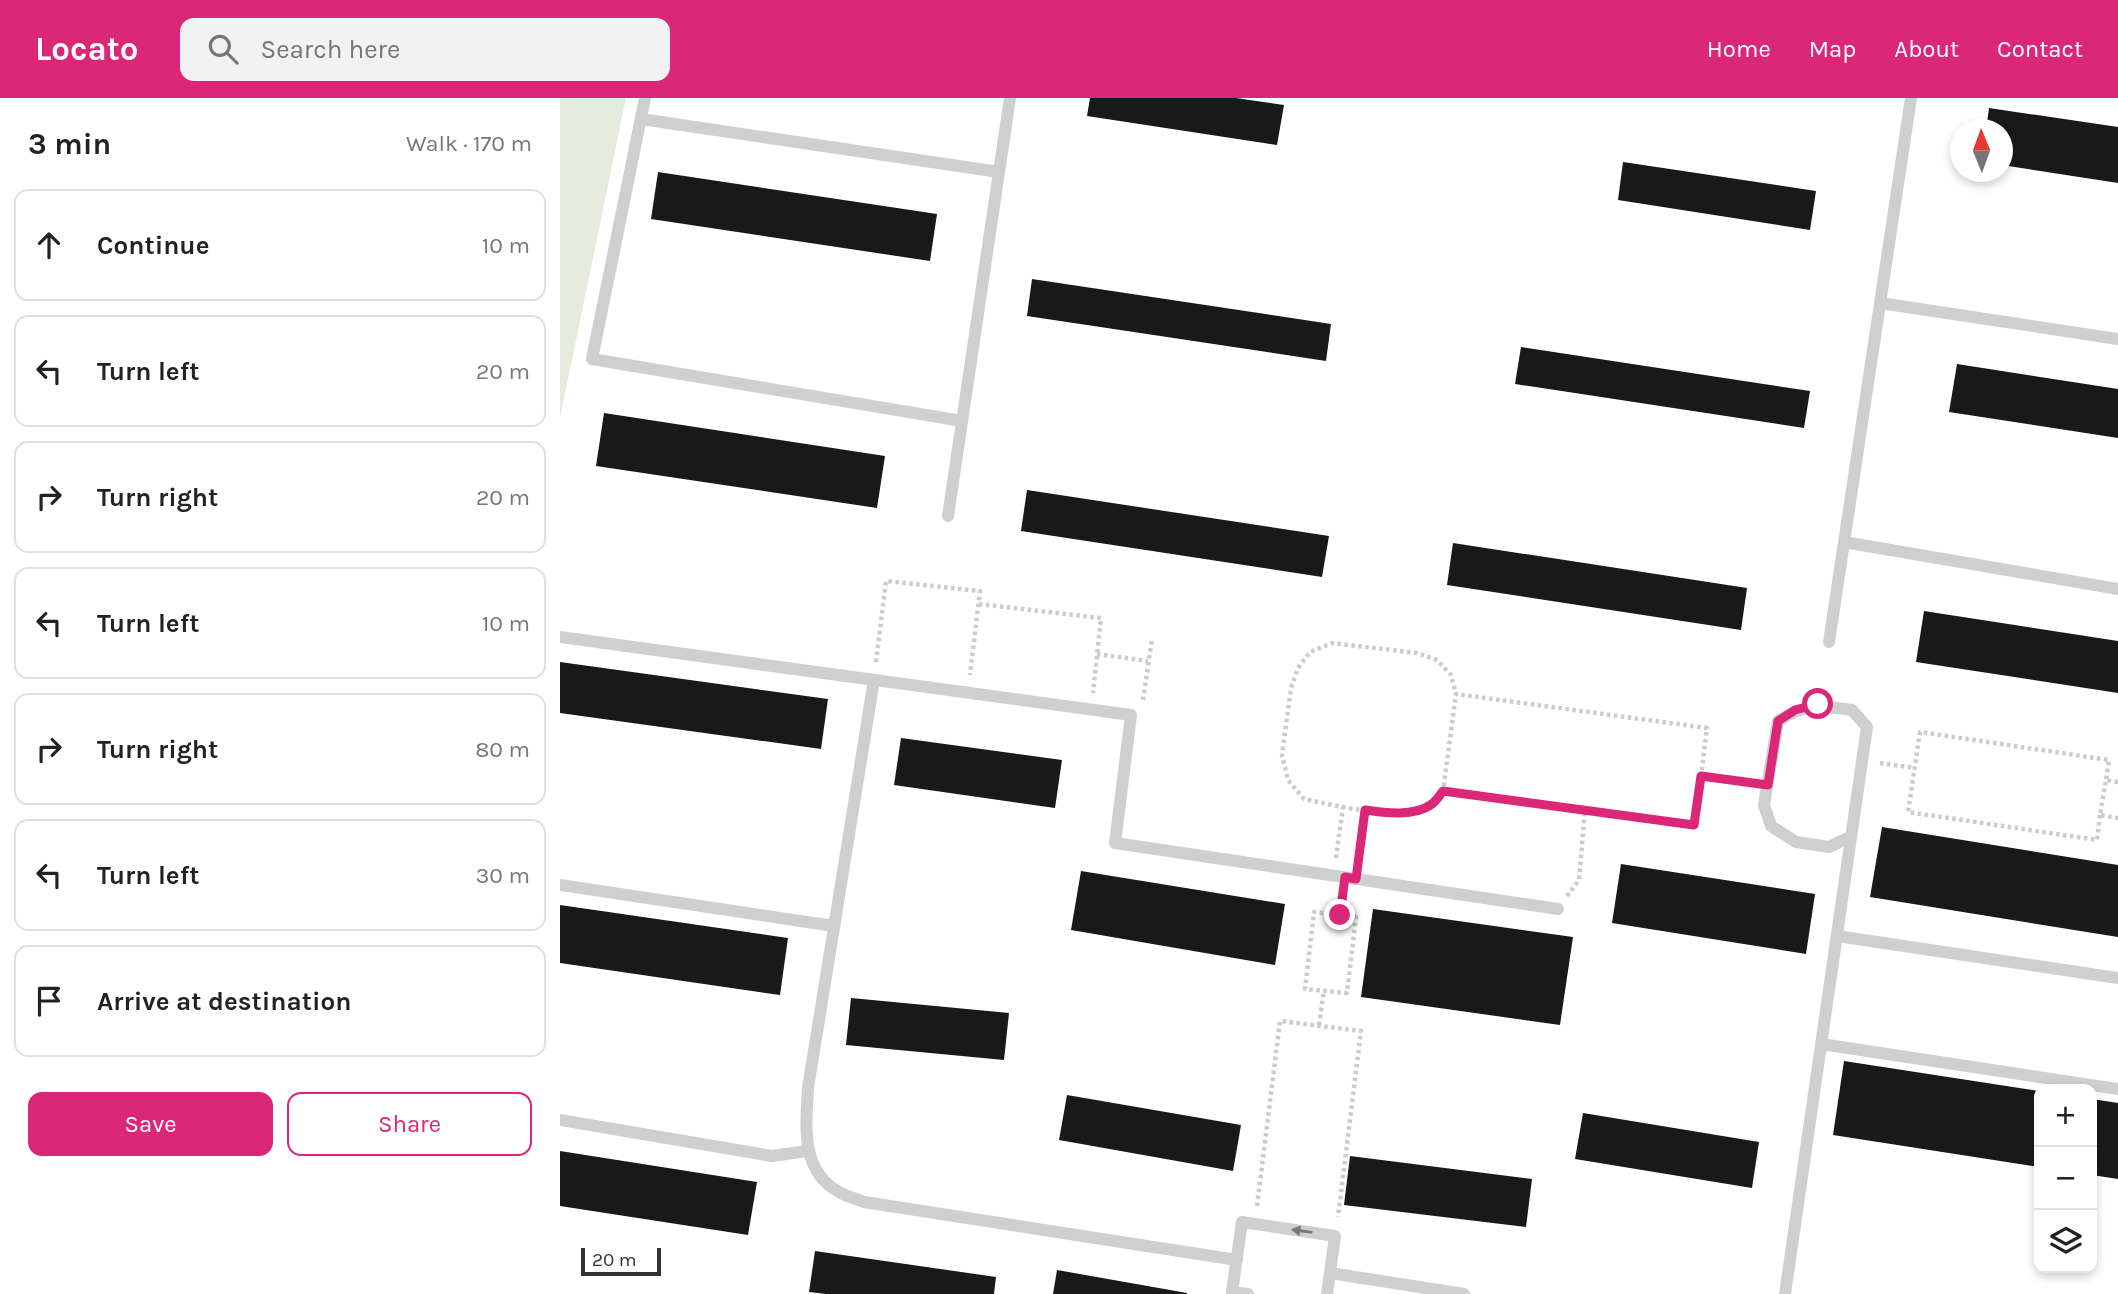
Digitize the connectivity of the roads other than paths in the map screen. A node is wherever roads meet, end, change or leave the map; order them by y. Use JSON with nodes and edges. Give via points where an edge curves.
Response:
{"nodes":[{"id":1,"x":645,"y":98,"type":"edge"},
{"id":2,"x":1010,"y":98,"type":"edge"},
{"id":3,"x":1911,"y":98,"type":"edge"},
{"id":4,"x":641,"y":119,"type":"junction"},
{"id":5,"x":999,"y":172,"type":"junction"},
{"id":6,"x":1880,"y":303,"type":"junction"},
{"id":7,"x":2118,"y":339,"type":"edge"},
{"id":8,"x":962,"y":421,"type":"junction"},
{"id":9,"x":948,"y":516,"type":"dead end"},
{"id":10,"x":1844,"y":542,"type":"junction"},
{"id":11,"x":2118,"y":589,"type":"edge"},
{"id":12,"x":560,"y":637,"type":"edge"},
{"id":13,"x":1829,"y":642,"type":"dead end"},
{"id":14,"x":874,"y":680,"type":"junction"},
{"id":15,"x":1850,"y":837,"type":"junction"},
{"id":16,"x":560,"y":885,"type":"edge"},
{"id":17,"x":1558,"y":909,"type":"road end"},
{"id":18,"x":834,"y":926,"type":"junction"},
{"id":19,"x":1837,"y":936,"type":"junction"},
{"id":20,"x":2118,"y":978,"type":"edge"},
{"id":21,"x":1821,"y":1044,"type":"junction"},
{"id":22,"x":2118,"y":1089,"type":"edge"},
{"id":23,"x":560,"y":1120,"type":"edge"},
{"id":24,"x":808,"y":1151,"type":"junction"},
{"id":25,"x":1237,"y":1260,"type":"junction"},
{"id":26,"x":1330,"y":1273,"type":"junction"},
{"id":27,"x":1248,"y":1294,"type":"edge"},
{"id":28,"x":1327,"y":1294,"type":"edge"},
{"id":29,"x":1464,"y":1294,"type":"edge"},
{"id":30,"x":1785,"y":1294,"type":"edge"}],
"edges":[{"from":1,"to":4,"type":"lane"},
{"from":2,"to":5,"type":"lane"},
{"from":3,"to":6,"type":"lane"},
{"from":4,"to":5,"type":"lane"},
{"from":4,"to":8,"type":"lane","via":[[592,359]]},
{"from":5,"to":8,"type":"lane"},
{"from":6,"to":7,"type":"lane"},
{"from":6,"to":10,"type":"lane"},
{"from":8,"to":9,"type":"lane"},
{"from":10,"to":11,"type":"lane"},
{"from":10,"to":13,"type":"lane"},
{"from":12,"to":14,"type":"lane"},
{"from":14,"to":17,"type":"lane","via":[[1131,715],[1115,843]]},
{"from":14,"to":18,"type":"lane"},
{"from":15,"to":15,"type":"lane","via":[[1829,847],[1796,842],[1771,826],[1764,805],[1778,721],[1795,710],[1818,704],[1852,709],[1867,727]]},
{"from":15,"to":19,"type":"lane"},
{"from":16,"to":18,"type":"lane"},
{"from":18,"to":24,"type":"lane","via":[[808,1088]]},
{"from":19,"to":20,"type":"lane"},
{"from":19,"to":21,"type":"lane"},
{"from":21,"to":22,"type":"lane"},
{"from":21,"to":30,"type":"lane"},
{"from":23,"to":24,"type":"lane","via":[[772,1156]]},
{"from":24,"to":25,"type":"lane","via":[[817,1171],[837,1191],[864,1202]]},
{"from":26,"to":25,"type":"lane","one_way":true,"via":[[1335,1236],[1242,1222]]},
{"from":25,"to":27,"type":"lane","via":[[1232,1292]]},
{"from":26,"to":28,"type":"lane"},
{"from":26,"to":29,"type":"lane"}]}
